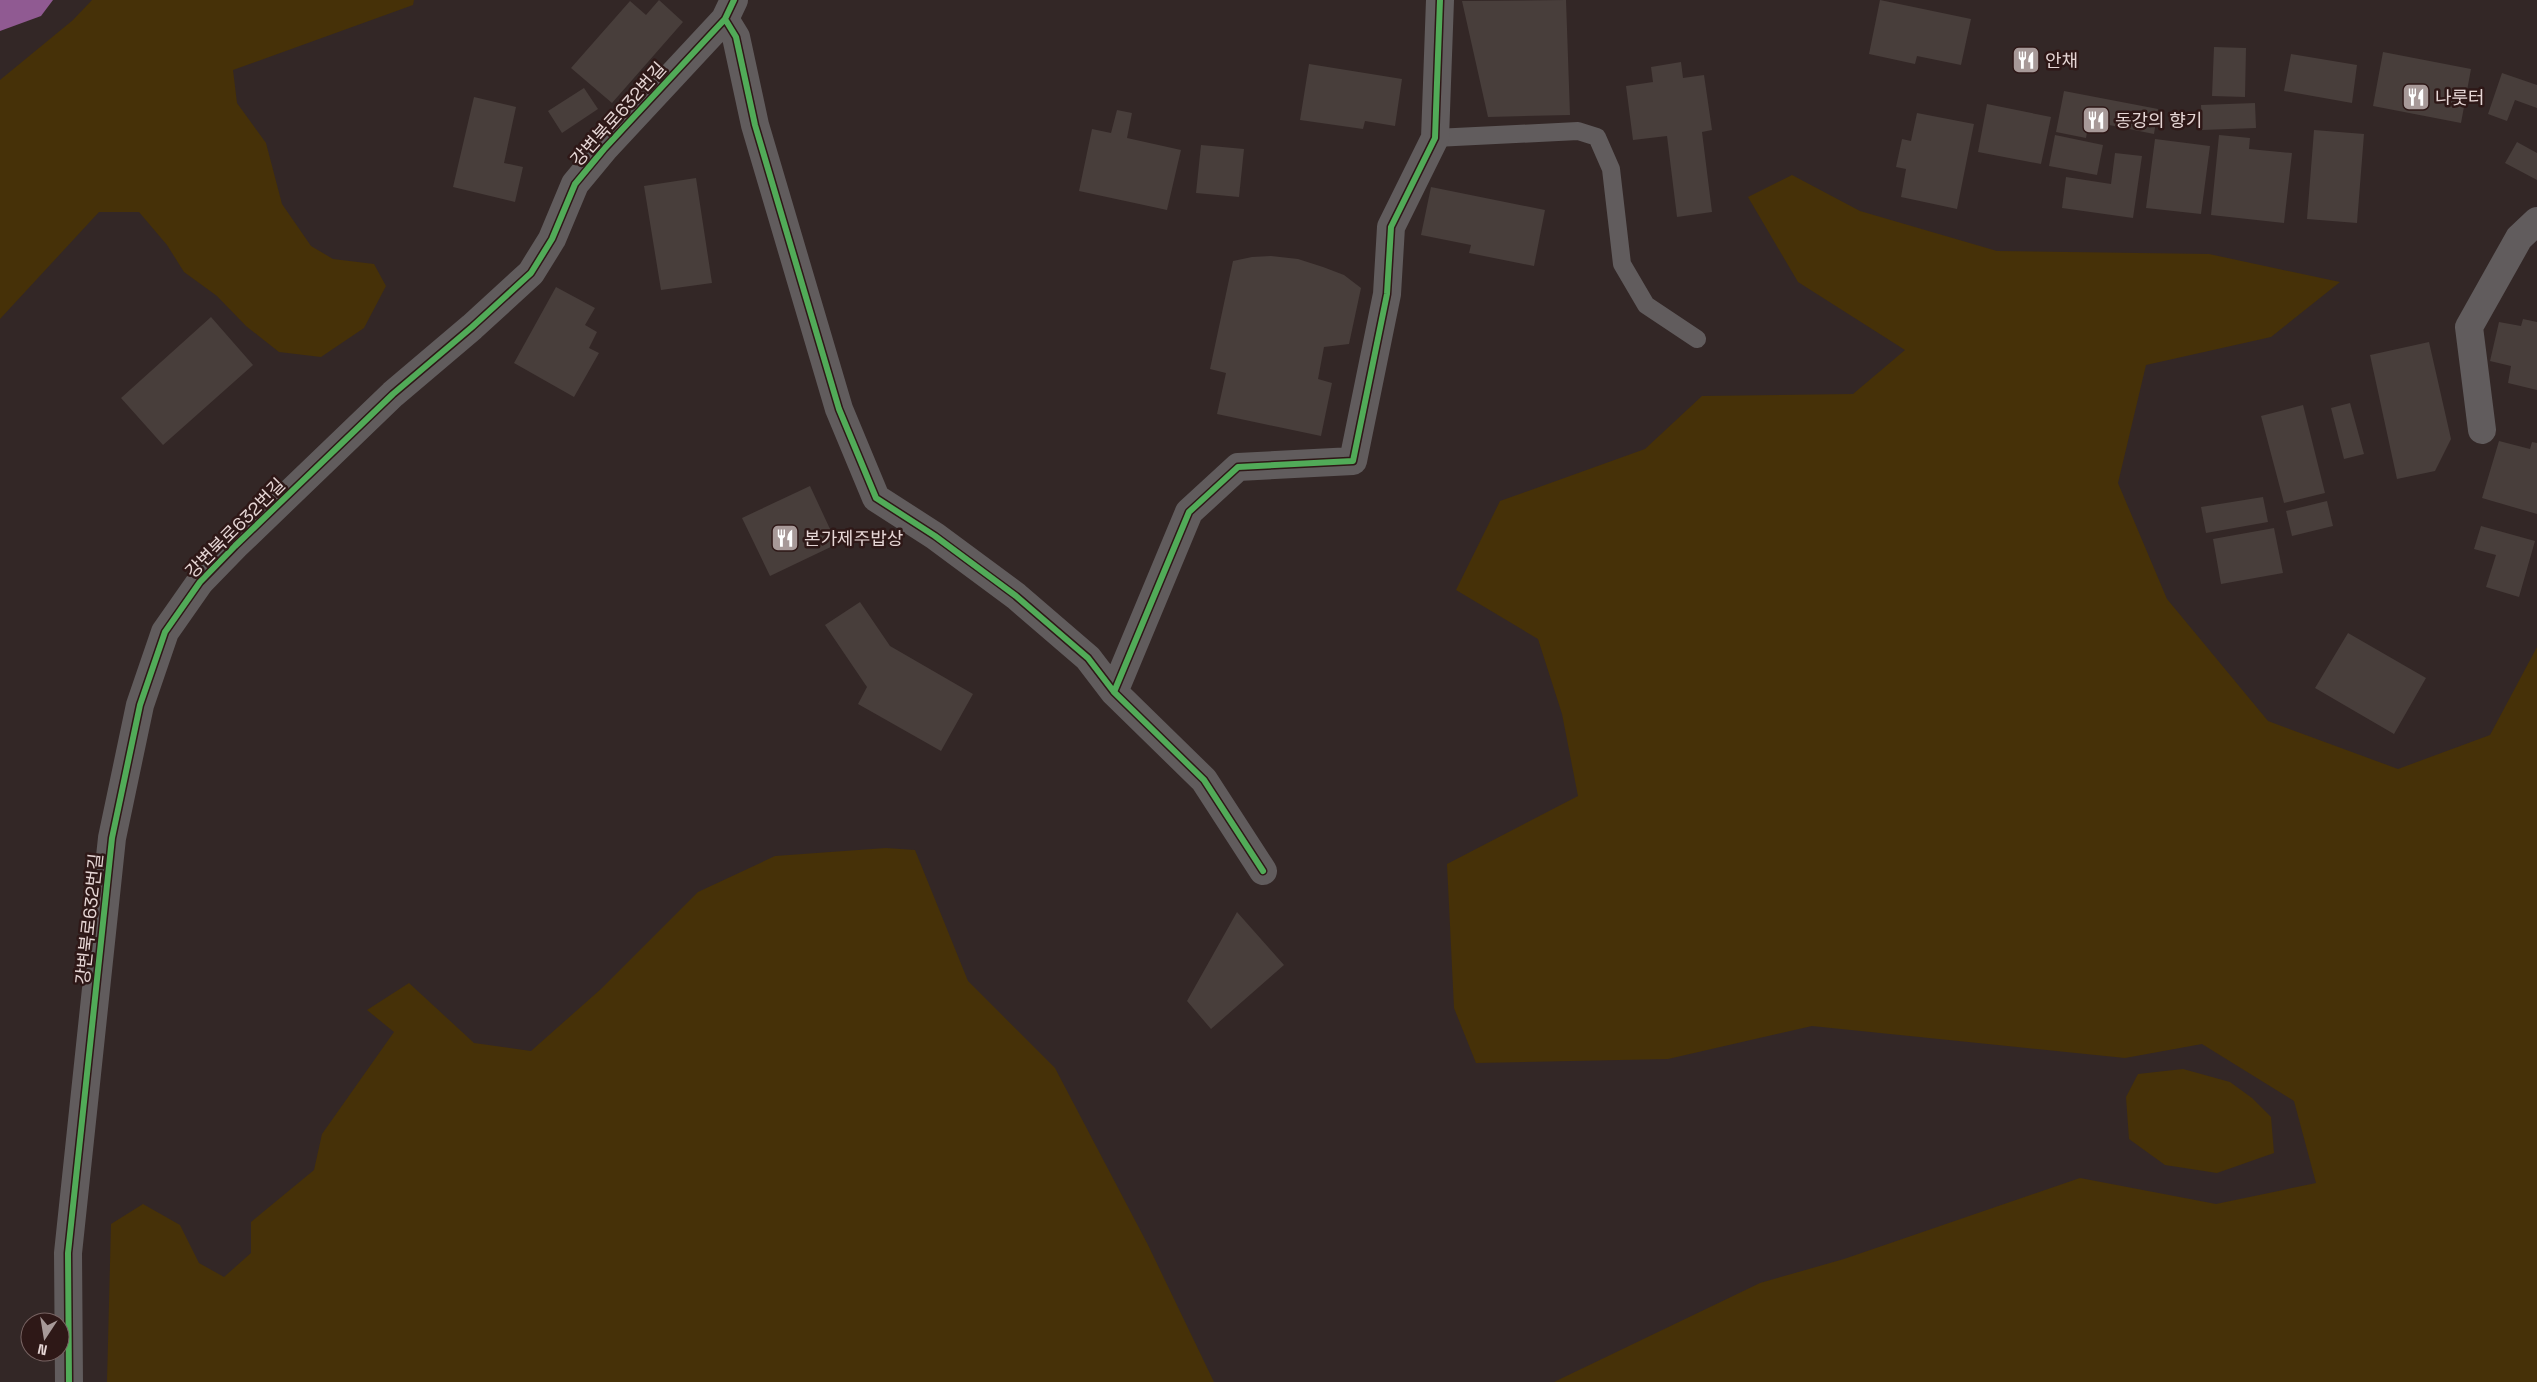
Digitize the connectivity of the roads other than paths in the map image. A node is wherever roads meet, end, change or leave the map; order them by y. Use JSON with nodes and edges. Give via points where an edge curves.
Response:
{"nodes":[{"id":1,"x":1440,"y":0,"type":"edge"},
{"id":2,"x":729,"y":9,"type":"edge"},
{"id":3,"x":1435,"y":138,"type":"junction"},
{"id":4,"x":2537,"y":221,"type":"edge"},
{"id":5,"x":1697,"y":339,"type":"dead end"},
{"id":6,"x":2482,"y":430,"type":"dead end"},
{"id":7,"x":1114,"y":692,"type":"junction"},
{"id":8,"x":1263,"y":871,"type":"dead end"},
{"id":9,"x":69,"y":1382,"type":"edge"}],
"edges":[{"from":1,"to":3,"type":"street"},
{"from":2,"to":7,"type":"street","via":[[755,125],[840,410],[876,498],[935,536],[1016,596],[1088,658]]},
{"from":2,"to":9,"type":"street","name":"강변북로632번길","via":[[575,184],[552,239],[531,273],[393,394],[235,546],[200,582],[165,632],[140,705],[112,838],[68,1253]]},
{"from":3,"to":5,"type":"lane","via":[[1578,131],[1597,137],[1611,169],[1622,264],[1646,306]]},
{"from":3,"to":7,"type":"street","via":[[1391,227],[1387,294],[1353,461],[1238,467],[1189,512]]},
{"from":4,"to":6,"type":"street","via":[[2519,238],[2469,327]]},
{"from":7,"to":8,"type":"street","via":[[1204,780]]}]}
